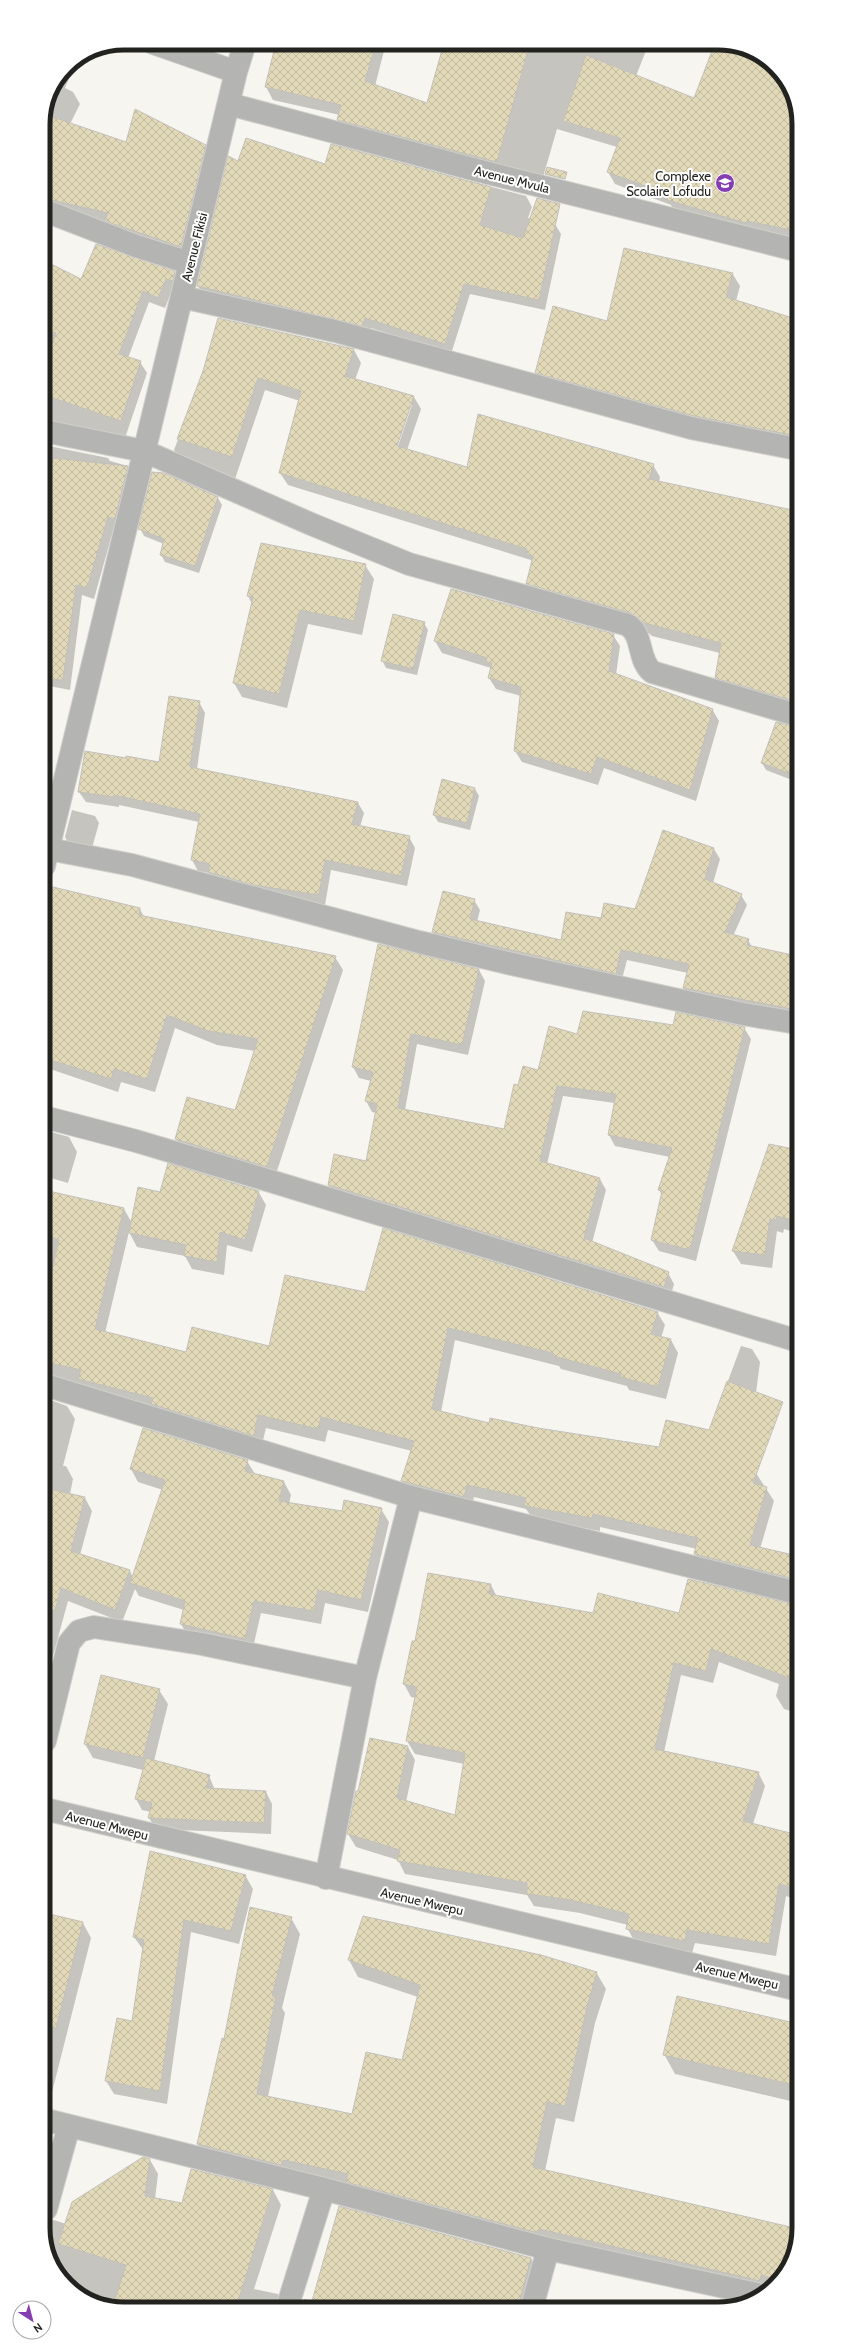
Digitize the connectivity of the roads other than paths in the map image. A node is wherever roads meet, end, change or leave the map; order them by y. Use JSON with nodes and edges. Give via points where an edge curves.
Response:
{"nodes":[{"id":1,"x":173,"y":50,"type":"edge"},
{"id":2,"x":243,"y":50,"type":"edge"},
{"id":3,"x":236,"y":72,"type":"junction"},
{"id":4,"x":229,"y":104,"type":"junction"},
{"id":5,"x":50,"y":213,"type":"edge"},
{"id":6,"x":792,"y":249,"type":"edge"},
{"id":7,"x":190,"y":263,"type":"junction"},
{"id":8,"x":182,"y":297,"type":"junction"},
{"id":9,"x":50,"y":433,"type":"edge"},
{"id":10,"x":792,"y":448,"type":"edge"},
{"id":11,"x":144,"y":451,"type":"junction"},
{"id":12,"x":792,"y":714,"type":"edge"},
{"id":13,"x":50,"y":840,"type":"edge"},
{"id":14,"x":50,"y":861,"type":"edge"},
{"id":15,"x":792,"y":1022,"type":"edge"},
{"id":16,"x":50,"y":1119,"type":"edge"},
{"id":17,"x":792,"y":1339,"type":"edge"},
{"id":18,"x":50,"y":1387,"type":"edge"},
{"id":19,"x":411,"y":1497,"type":"junction"},
{"id":20,"x":792,"y":1592,"type":"edge"},
{"id":21,"x":365,"y":1678,"type":"junction"},
{"id":22,"x":50,"y":1721,"type":"edge"},
{"id":23,"x":50,"y":1811,"type":"edge"},
{"id":24,"x":326,"y":1878,"type":"junction"},
{"id":25,"x":792,"y":1988,"type":"edge"},
{"id":26,"x":50,"y":2121,"type":"edge"},
{"id":27,"x":69,"y":2126,"type":"junction"},
{"id":28,"x":324,"y":2189,"type":"junction"},
{"id":29,"x":50,"y":2195,"type":"edge"},
{"id":30,"x":548,"y":2249,"type":"junction"},
{"id":31,"x":753,"y":2293,"type":"edge"},
{"id":32,"x":288,"y":2302,"type":"edge"},
{"id":33,"x":533,"y":2302,"type":"edge"}],
"edges":[{"from":1,"to":3,"type":"street"},
{"from":2,"to":3,"type":"street","name":"Avenue Fikisi"},
{"from":3,"to":4,"type":"street","name":"Avenue Fikisi"},
{"from":4,"to":6,"type":"street","name":"Avenue Mvula","via":[[473,169]]},
{"from":4,"to":7,"type":"street","name":"Avenue Fikisi"},
{"from":5,"to":7,"type":"street","via":[[136,246]]},
{"from":7,"to":8,"type":"street","name":"Avenue Fikisi"},
{"from":8,"to":10,"type":"street","via":[[335,331],[691,428]]},
{"from":8,"to":11,"type":"street","name":"Avenue Fikisi"},
{"from":9,"to":11,"type":"street"},
{"from":11,"to":12,"type":"street","via":[[409,564],[628,625],[637,635],[644,661],[652,672]]},
{"from":11,"to":13,"type":"street","name":"Avenue Fikisi"},
{"from":14,"to":15,"type":"street","via":[[132,865],[504,963]]},
{"from":16,"to":17,"type":"street","via":[[136,1141]]},
{"from":18,"to":19,"type":"street"},
{"from":19,"to":20,"type":"street"},
{"from":19,"to":21,"type":"street"},
{"from":21,"to":22,"type":"street","via":[[202,1644],[94,1627],[79,1631],[69,1643]]},
{"from":21,"to":24,"type":"street"},
{"from":23,"to":24,"type":"street","name":"Avenue Mwepu"},
{"from":24,"to":25,"type":"street","name":"Avenue Mwepu"},
{"from":26,"to":27,"type":"street"},
{"from":27,"to":28,"type":"street"},
{"from":27,"to":29,"type":"street"},
{"from":28,"to":30,"type":"street"},
{"from":28,"to":32,"type":"street"},
{"from":30,"to":31,"type":"street"},
{"from":30,"to":33,"type":"street"}]}
